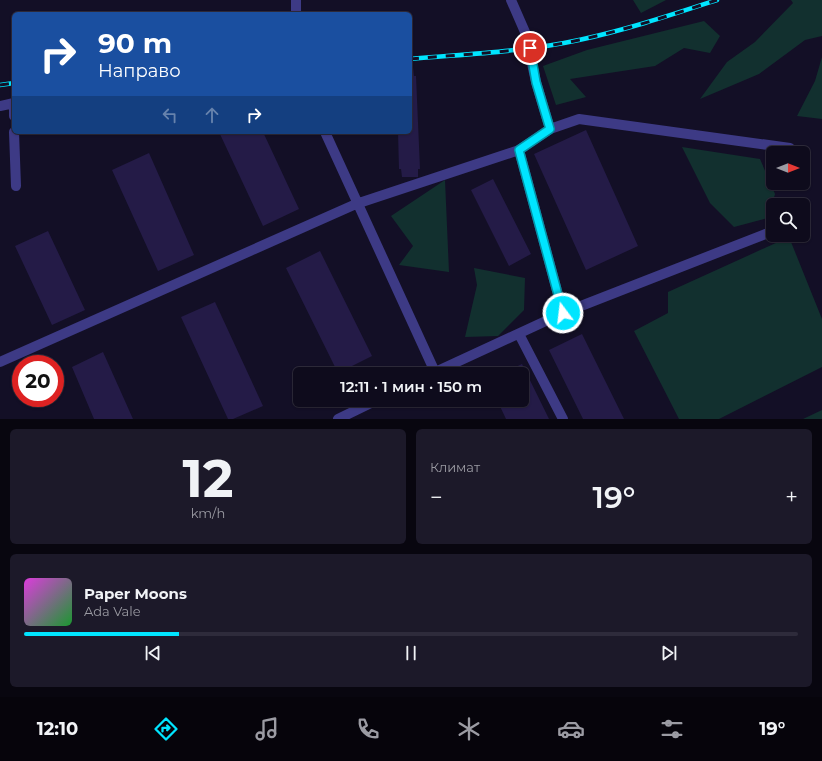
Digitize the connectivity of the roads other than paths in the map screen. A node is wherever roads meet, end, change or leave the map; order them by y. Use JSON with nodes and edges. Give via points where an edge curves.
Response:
{"nodes":[{"id":1,"x":296,"y":0,"type":"edge"},
{"id":2,"x":512,"y":0,"type":"edge"},
{"id":3,"x":296,"y":12,"type":"edge"},
{"id":4,"x":12,"y":103,"type":"edge"},
{"id":5,"x":0,"y":106,"type":"edge"},
{"id":6,"x":550,"y":129,"type":"junction"},
{"id":7,"x":14,"y":134,"type":"edge"},
{"id":8,"x":325,"y":134,"type":"edge"},
{"id":9,"x":775,"y":146,"type":"edge"},
{"id":10,"x":519,"y":150,"type":"junction"},
{"id":11,"x":16,"y":186,"type":"dead end"},
{"id":12,"x":356,"y":204,"type":"junction"},
{"id":13,"x":766,"y":234,"type":"edge"},
{"id":14,"x":563,"y":313,"type":"junction"},
{"id":15,"x":519,"y":334,"type":"junction"},
{"id":16,"x":0,"y":362,"type":"edge"},
{"id":17,"x":430,"y":367,"type":"edge"},
{"id":18,"x":446,"y":367,"type":"edge"},
{"id":19,"x":363,"y":407,"type":"edge"},
{"id":20,"x":338,"y":419,"type":"edge"},
{"id":21,"x":563,"y":419,"type":"edge"}],
"edges":[{"from":1,"to":3,"type":"lane"},
{"from":2,"to":6,"type":"lane","via":[[526,32],[536,82]]},
{"from":4,"to":5,"type":"lane"},
{"from":6,"to":9,"type":"lane","via":[[579,119]]},
{"from":6,"to":10,"type":"lane"},
{"from":7,"to":11,"type":"lane"},
{"from":8,"to":12,"type":"lane"},
{"from":10,"to":12,"type":"lane"},
{"from":10,"to":14,"type":"lane"},
{"from":12,"to":16,"type":"lane"},
{"from":12,"to":17,"type":"lane"},
{"from":13,"to":14,"type":"lane"},
{"from":14,"to":15,"type":"lane"},
{"from":15,"to":18,"type":"lane"},
{"from":15,"to":21,"type":"lane"},
{"from":19,"to":20,"type":"lane"}]}
